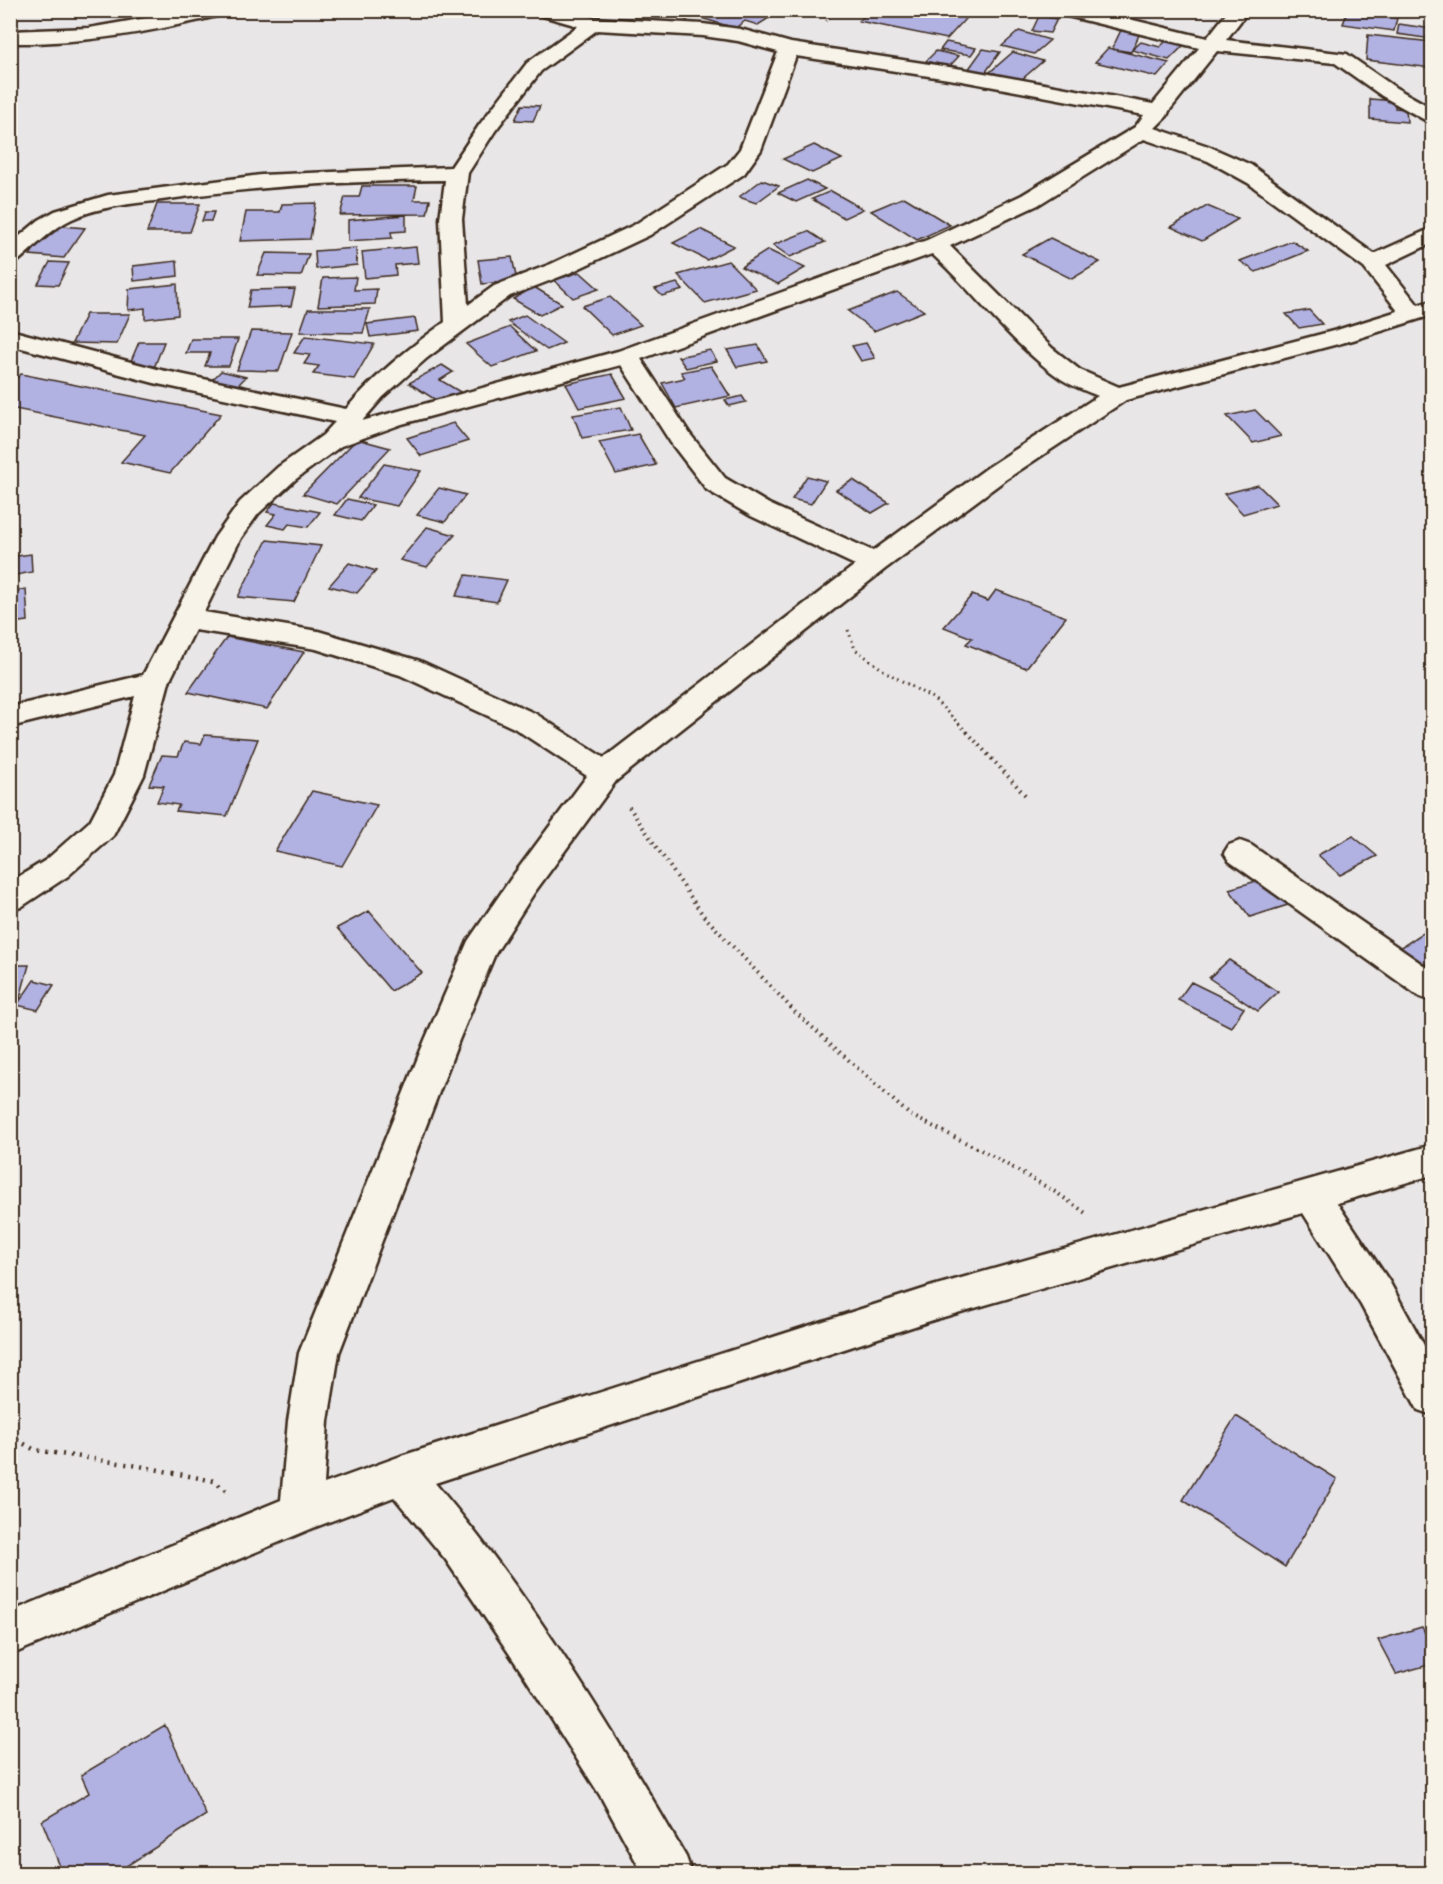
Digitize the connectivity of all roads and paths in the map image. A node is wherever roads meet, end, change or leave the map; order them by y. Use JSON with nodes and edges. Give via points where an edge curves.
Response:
{"nodes":[{"id":1,"x":218,"y":10,"type":"edge"},
{"id":2,"x":543,"y":10,"type":"edge"},
{"id":3,"x":1066,"y":10,"type":"edge"},
{"id":4,"x":1240,"y":10,"type":"edge"},
{"id":5,"x":593,"y":24,"type":"junction"},
{"id":6,"x":10,"y":37,"type":"edge"},
{"id":7,"x":1212,"y":45,"type":"junction"},
{"id":8,"x":789,"y":49,"type":"junction"},
{"id":9,"x":1160,"y":112,"type":"junction"},
{"id":10,"x":1432,"y":116,"type":"edge"},
{"id":11,"x":1142,"y":131,"type":"junction"},
{"id":12,"x":457,"y":173,"type":"junction"},
{"id":13,"x":1432,"y":235,"type":"edge"},
{"id":14,"x":935,"y":245,"type":"junction"},
{"id":15,"x":10,"y":256,"type":"edge"},
{"id":16,"x":1372,"y":263,"type":"junction"},
{"id":17,"x":1423,"y":311,"type":"edge"},
{"id":18,"x":457,"y":325,"type":"junction"},
{"id":19,"x":10,"y":337,"type":"edge"},
{"id":20,"x":627,"y":356,"type":"junction"},
{"id":21,"x":1117,"y":395,"type":"junction"},
{"id":22,"x":351,"y":418,"type":"junction"},
{"id":23,"x":332,"y":441,"type":"junction"},
{"id":24,"x":875,"y":563,"type":"junction"},
{"id":25,"x":848,"y":585,"type":"junction"},
{"id":26,"x":187,"y":619,"type":"junction"},
{"id":27,"x":154,"y":682,"type":"junction"},
{"id":28,"x":10,"y":717,"type":"edge"},
{"id":29,"x":605,"y":772,"type":"junction"},
{"id":30,"x":1027,"y":797,"type":"dead end"},
{"id":31,"x":1240,"y":853,"type":"dead end"},
{"id":32,"x":10,"y":898,"type":"edge"},
{"id":33,"x":1432,"y":988,"type":"edge"},
{"id":34,"x":1432,"y":1160,"type":"edge"},
{"id":35,"x":1312,"y":1196,"type":"junction"},
{"id":36,"x":1131,"y":1246,"type":"junction"},
{"id":37,"x":1432,"y":1397,"type":"edge"},
{"id":38,"x":10,"y":1436,"type":"edge"},
{"id":39,"x":401,"y":1475,"type":"junction"},
{"id":40,"x":285,"y":1519,"type":"junction"},
{"id":41,"x":10,"y":1634,"type":"edge"},
{"id":42,"x":669,"y":1874,"type":"edge"}],
"edges":[{"from":1,"to":6,"type":"street","via":[[87,35]]},
{"from":2,"to":5,"type":"street"},
{"from":3,"to":7,"type":"street"},
{"from":4,"to":7,"type":"street"},
{"from":5,"to":8,"type":"street","via":[[703,30]]},
{"from":5,"to":12,"type":"street","via":[[534,67]]},
{"from":7,"to":9,"type":"street"},
{"from":7,"to":10,"type":"street","via":[[1340,58]]},
{"from":8,"to":9,"type":"street","via":[[962,75]]},
{"from":8,"to":18,"type":"street","via":[[750,150],[735,169],[642,230],[502,291]]},
{"from":9,"to":11,"type":"street"},
{"from":11,"to":14,"type":"street","via":[[1030,200]]},
{"from":11,"to":16,"type":"street","via":[[1244,170]]},
{"from":12,"to":15,"type":"street","via":[[359,174],[275,181],[90,205],[53,220]]},
{"from":12,"to":18,"type":"street","via":[[451,219]]},
{"from":13,"to":16,"type":"street"},
{"from":14,"to":20,"type":"street"},
{"from":14,"to":21,"type":"street","via":[[1043,353],[1071,375]]},
{"from":16,"to":17,"type":"street"},
{"from":17,"to":21,"type":"street"},
{"from":18,"to":22,"type":"street","via":[[418,353]]},
{"from":19,"to":22,"type":"street","via":[[158,377]]},
{"from":20,"to":23,"type":"street","via":[[393,419]]},
{"from":20,"to":24,"type":"street","via":[[680,438],[716,484],[759,510]]},
{"from":21,"to":24,"type":"street","via":[[996,474]]},
{"from":22,"to":23,"type":"street"},
{"from":23,"to":26,"type":"street","via":[[287,472],[249,508],[228,537]]},
{"from":24,"to":25,"type":"street"},
{"from":25,"to":29,"type":"street"},
{"from":25,"to":30,"type":"path","via":[[849,635],[855,649],[934,699]]},
{"from":26,"to":27,"type":"street"},
{"from":26,"to":29,"type":"street","via":[[318,640],[410,668],[525,721]]},
{"from":27,"to":28,"type":"street"},
{"from":27,"to":32,"type":"street","via":[[129,775],[102,828],[57,868]]},
{"from":29,"to":36,"type":"path","via":[[703,915],[795,1012],[910,1115],[1057,1193]]},
{"from":29,"to":40,"type":"street","via":[[480,950],[319,1353]]},
{"from":31,"to":33,"type":"street"},
{"from":34,"to":35,"type":"street"},
{"from":35,"to":36,"type":"street"},
{"from":35,"to":37,"type":"street","via":[[1375,1293]]},
{"from":36,"to":39,"type":"street","via":[[933,1303]]},
{"from":38,"to":40,"type":"path","via":[[35,1450],[214,1481]]},
{"from":39,"to":40,"type":"street"},
{"from":39,"to":42,"type":"street","via":[[461,1546],[538,1659],[616,1781]]},
{"from":40,"to":41,"type":"street"}]}
